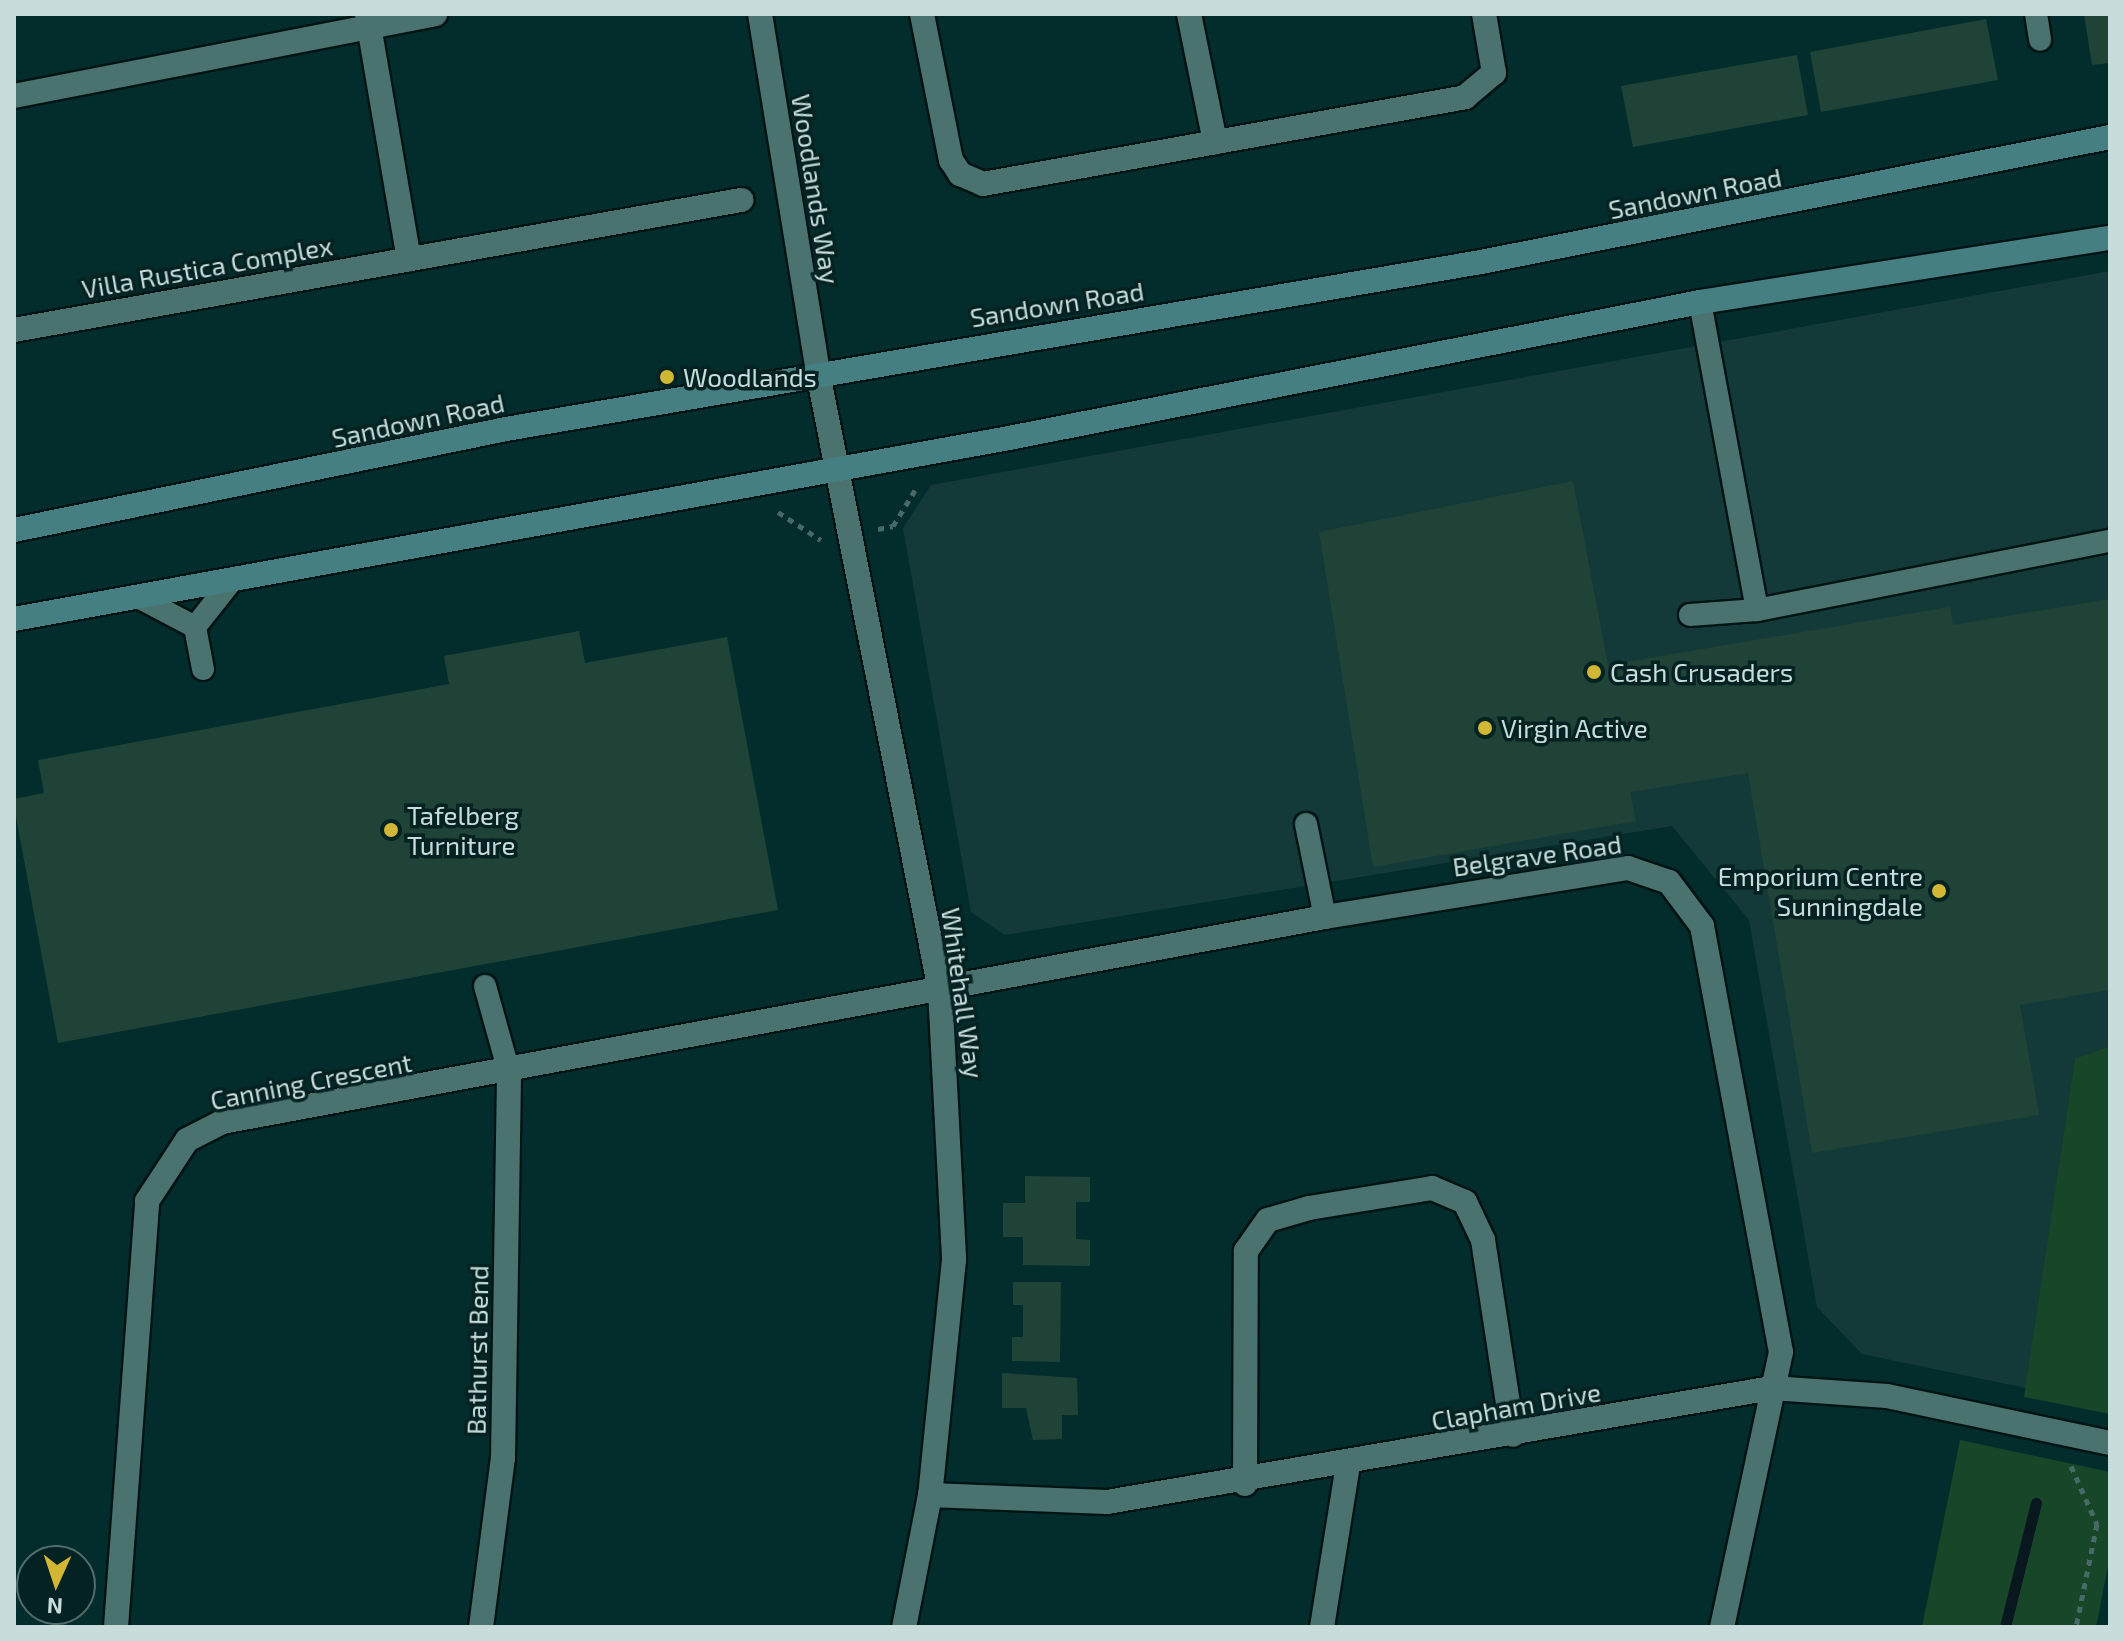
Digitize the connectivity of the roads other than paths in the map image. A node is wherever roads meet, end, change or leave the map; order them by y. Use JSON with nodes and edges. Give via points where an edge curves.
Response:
{"nodes":[{"id":1,"x":435,"y":14,"type":"edge"},
{"id":2,"x":760,"y":14,"type":"edge"},
{"id":3,"x":922,"y":14,"type":"edge"},
{"id":4,"x":1189,"y":14,"type":"edge"},
{"id":5,"x":1484,"y":14,"type":"edge"},
{"id":6,"x":2036,"y":14,"type":"edge"},
{"id":7,"x":368,"y":20,"type":"edge"},
{"id":8,"x":2040,"y":40,"type":"dead end"},
{"id":9,"x":14,"y":96,"type":"edge"},
{"id":10,"x":2110,"y":137,"type":"edge"},
{"id":11,"x":1215,"y":142,"type":"junction"},
{"id":12,"x":741,"y":200,"type":"dead end"},
{"id":13,"x":2110,"y":238,"type":"edge"},
{"id":14,"x":409,"y":259,"type":"junction"},
{"id":15,"x":1700,"y":302,"type":"junction"},
{"id":16,"x":14,"y":330,"type":"edge"},
{"id":17,"x":818,"y":373,"type":"junction"},
{"id":18,"x":837,"y":468,"type":"junction"},
{"id":19,"x":14,"y":530,"type":"edge"},
{"id":20,"x":2110,"y":541,"type":"edge"},
{"id":21,"x":233,"y":579,"type":"junction"},
{"id":22,"x":138,"y":597,"type":"junction"},
{"id":23,"x":1757,"y":610,"type":"junction"},
{"id":24,"x":1690,"y":615,"type":"dead end"},
{"id":25,"x":14,"y":619,"type":"edge"},
{"id":26,"x":195,"y":627,"type":"junction"},
{"id":27,"x":203,"y":669,"type":"dead end"},
{"id":28,"x":1306,"y":824,"type":"dead end"},
{"id":29,"x":1325,"y":917,"type":"junction"},
{"id":30,"x":485,"y":986,"type":"dead end"},
{"id":31,"x":940,"y":990,"type":"junction"},
{"id":32,"x":509,"y":1072,"type":"junction"},
{"id":33,"x":1772,"y":1388,"type":"junction"},
{"id":34,"x":1513,"y":1435,"type":"junction"},
{"id":35,"x":2110,"y":1443,"type":"edge"},
{"id":36,"x":1348,"y":1465,"type":"junction"},
{"id":37,"x":1245,"y":1484,"type":"junction"},
{"id":38,"x":930,"y":1495,"type":"junction"},
{"id":39,"x":116,"y":1627,"type":"edge"},
{"id":40,"x":481,"y":1627,"type":"edge"},
{"id":41,"x":904,"y":1627,"type":"edge"},
{"id":42,"x":1322,"y":1627,"type":"edge"},
{"id":43,"x":1722,"y":1627,"type":"edge"}],
"edges":[{"from":1,"to":7,"type":"street"},
{"from":2,"to":17,"type":"street","name":"Woodlands Way"},
{"from":3,"to":11,"type":"street","via":[[948,149],[970,181],[1004,182]]},
{"from":4,"to":11,"type":"street"},
{"from":5,"to":11,"type":"street","via":[[1495,63],[1475,93]]},
{"from":6,"to":8,"type":"lane"},
{"from":7,"to":9,"type":"street"},
{"from":7,"to":14,"type":"street"},
{"from":10,"to":17,"type":"main road","name":"Sandown Road","via":[[1496,259]]},
{"from":12,"to":14,"type":"street","name":"Villa Rustica Complex"},
{"from":13,"to":15,"type":"main road"},
{"from":14,"to":16,"type":"street","name":"Villa Rustica Complex"},
{"from":15,"to":18,"type":"main road"},
{"from":15,"to":23,"type":"lane"},
{"from":17,"to":18,"type":"street","name":"Whitehall Way"},
{"from":17,"to":19,"type":"main road","name":"Sandown Road"},
{"from":18,"to":21,"type":"main road"},
{"from":18,"to":31,"type":"street","name":"Whitehall Way"},
{"from":20,"to":23,"type":"lane"},
{"from":21,"to":22,"type":"main road"},
{"from":21,"to":26,"type":"lane"},
{"from":22,"to":25,"type":"main road"},
{"from":22,"to":26,"type":"lane"},
{"from":23,"to":24,"type":"lane"},
{"from":26,"to":27,"type":"lane"},
{"from":28,"to":29,"type":"lane"},
{"from":29,"to":31,"type":"street","name":"Belgrave Road"},
{"from":29,"to":33,"type":"street","name":"Belgrave Road","via":[[1628,868],[1669,882],[1692,903],[1710,963],[1781,1352]]},
{"from":30,"to":32,"type":"lane"},
{"from":31,"to":32,"type":"street","name":"Canning Crescent"},
{"from":31,"to":38,"type":"street","name":"Whitehall Way","via":[[954,1260]]},
{"from":32,"to":39,"type":"street","name":"Canning Crescent","via":[[222,1122],[187,1140],[161,1170],[147,1201]]},
{"from":32,"to":40,"type":"street","name":"Bathurst Bend","via":[[503,1458]]},
{"from":33,"to":34,"type":"street","name":"Clapham Drive"},
{"from":33,"to":35,"type":"street","name":"Clapham Drive","via":[[1887,1396]]},
{"from":33,"to":43,"type":"street","name":"Belgrave Road"},
{"from":34,"to":36,"type":"street","name":"Clapham Drive"},
{"from":34,"to":37,"type":"street","via":[[1483,1240],[1465,1202],[1432,1188],[1309,1208],[1268,1220],[1246,1251]]},
{"from":36,"to":37,"type":"street","name":"Clapham Drive"},
{"from":36,"to":42,"type":"street"},
{"from":37,"to":38,"type":"street","name":"Clapham Drive","via":[[1107,1502]]},
{"from":38,"to":41,"type":"street","name":"Whitehall Way"}]}
